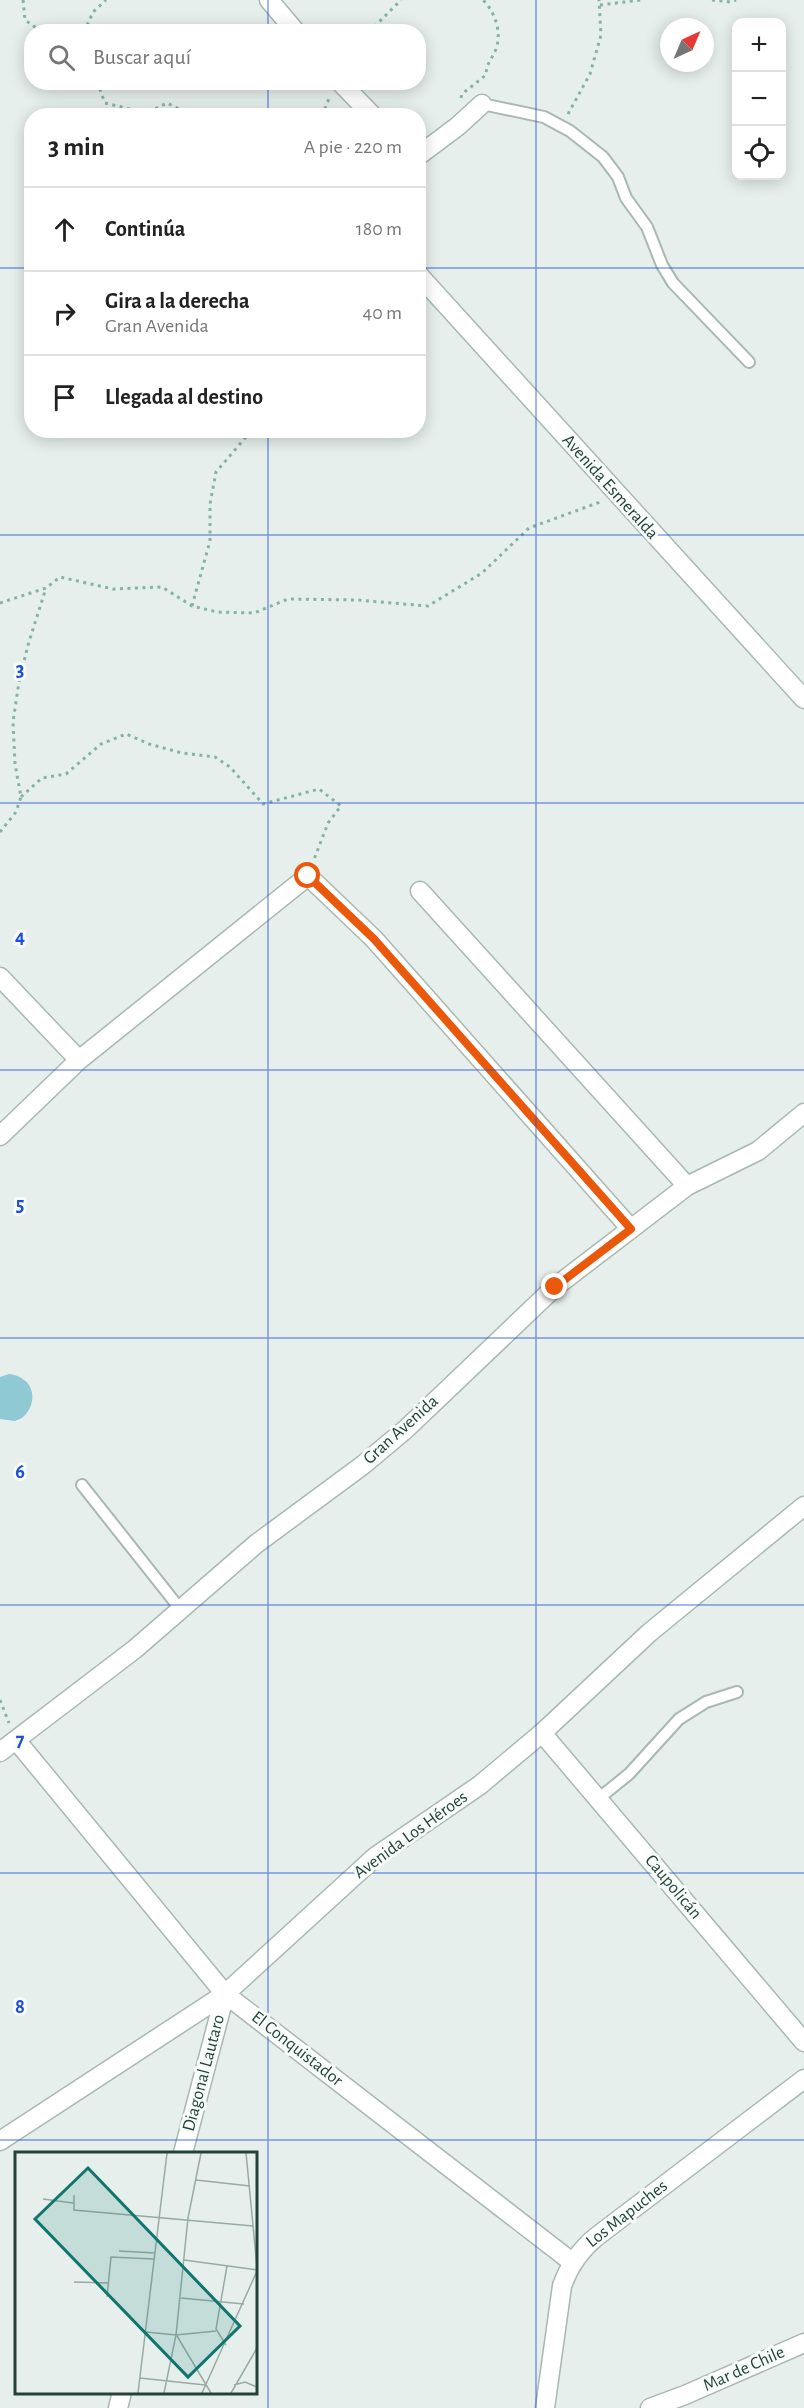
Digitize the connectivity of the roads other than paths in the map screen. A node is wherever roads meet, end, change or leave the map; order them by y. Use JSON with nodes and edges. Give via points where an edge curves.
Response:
{"nodes":[{"id":1,"x":269,"y":0,"type":"edge"},
{"id":2,"x":289,"y":24,"type":"edge"},
{"id":3,"x":341,"y":90,"type":"edge"},
{"id":4,"x":482,"y":104,"type":"joint"},
{"id":5,"x":363,"y":108,"type":"edge"},
{"id":6,"x":426,"y":150,"type":"edge"},
{"id":7,"x":426,"y":283,"type":"edge"},
{"id":8,"x":749,"y":362,"type":"dead end"},
{"id":9,"x":804,"y":699,"type":"edge"},
{"id":10,"x":420,"y":891,"type":"dead end"},
{"id":11,"x":0,"y":977,"type":"edge"},
{"id":12,"x":79,"y":1059,"type":"junction"},
{"id":13,"x":804,"y":1113,"type":"edge"},
{"id":14,"x":0,"y":1136,"type":"edge"},
{"id":15,"x":687,"y":1186,"type":"junction"},
{"id":16,"x":631,"y":1229,"type":"junction"},
{"id":17,"x":82,"y":1485,"type":"dead end"},
{"id":18,"x":804,"y":1506,"type":"edge"},
{"id":19,"x":181,"y":1610,"type":"junction"},
{"id":20,"x":737,"y":1692,"type":"dead end"},
{"id":21,"x":542,"y":1733,"type":"junction"},
{"id":22,"x":16,"y":1740,"type":"junction"},
{"id":23,"x":0,"y":1752,"type":"edge"},
{"id":24,"x":598,"y":1799,"type":"junction"},
{"id":25,"x":225,"y":1994,"type":"junction"},
{"id":26,"x":804,"y":2042,"type":"edge"},
{"id":27,"x":804,"y":2079,"type":"edge"},
{"id":28,"x":0,"y":2142,"type":"edge"},
{"id":29,"x":183,"y":2152,"type":"edge"},
{"id":30,"x":572,"y":2262,"type":"junction"},
{"id":31,"x":804,"y":2343,"type":"edge"},
{"id":32,"x":122,"y":2393,"type":"edge"},
{"id":33,"x":118,"y":2408,"type":"edge"},
{"id":34,"x":545,"y":2408,"type":"edge"},
{"id":35,"x":650,"y":2408,"type":"edge"}],
"edges":[{"from":1,"to":2,"type":"street"},
{"from":3,"to":5,"type":"street"},
{"from":4,"to":6,"type":"street"},
{"from":4,"to":8,"type":"lane","via":[[531,113],[560,126],[593,149],[611,168],[647,227],[673,283]]},
{"from":7,"to":9,"type":"street","name":"Avenida Esmeralda"},
{"from":10,"to":15,"type":"street"},
{"from":11,"to":12,"type":"street"},
{"from":12,"to":14,"type":"street"},
{"from":12,"to":16,"type":"street","via":[[308,876],[374,939]]},
{"from":13,"to":15,"type":"street","name":"Gran Avenida","via":[[758,1151]]},
{"from":15,"to":16,"type":"street","name":"Gran Avenida"},
{"from":16,"to":19,"type":"street","name":"Gran Avenida","via":[[555,1287],[372,1458],[256,1544]]},
{"from":17,"to":19,"type":"lane"},
{"from":18,"to":21,"type":"street","name":"Avenida Los Héroes","via":[[649,1633]]},
{"from":19,"to":22,"type":"street","name":"Gran Avenida"},
{"from":20,"to":24,"type":"lane","via":[[706,1702],[679,1719],[629,1773]]},
{"from":21,"to":24,"type":"street","name":"Caupolicán"},
{"from":21,"to":25,"type":"street","name":"Avenida Los Héroes","via":[[480,1785],[375,1857]]},
{"from":22,"to":23,"type":"street","name":"Gran Avenida"},
{"from":22,"to":25,"type":"street","name":"El Conquistador"},
{"from":24,"to":26,"type":"street","name":"Caupolicán"},
{"from":25,"to":28,"type":"street","name":"Avenida Los Héroes"},
{"from":25,"to":29,"type":"street","name":"Diagonal Lautaro"},
{"from":25,"to":30,"type":"street","name":"El Conquistador"},
{"from":27,"to":30,"type":"street","name":"Los Mapuches","via":[[587,2244]]},
{"from":30,"to":34,"type":"street","name":"Los Mapuches","via":[[561,2293]]},
{"from":31,"to":35,"type":"street","name":"Mar de Chile"},
{"from":32,"to":33,"type":"street"}]}
